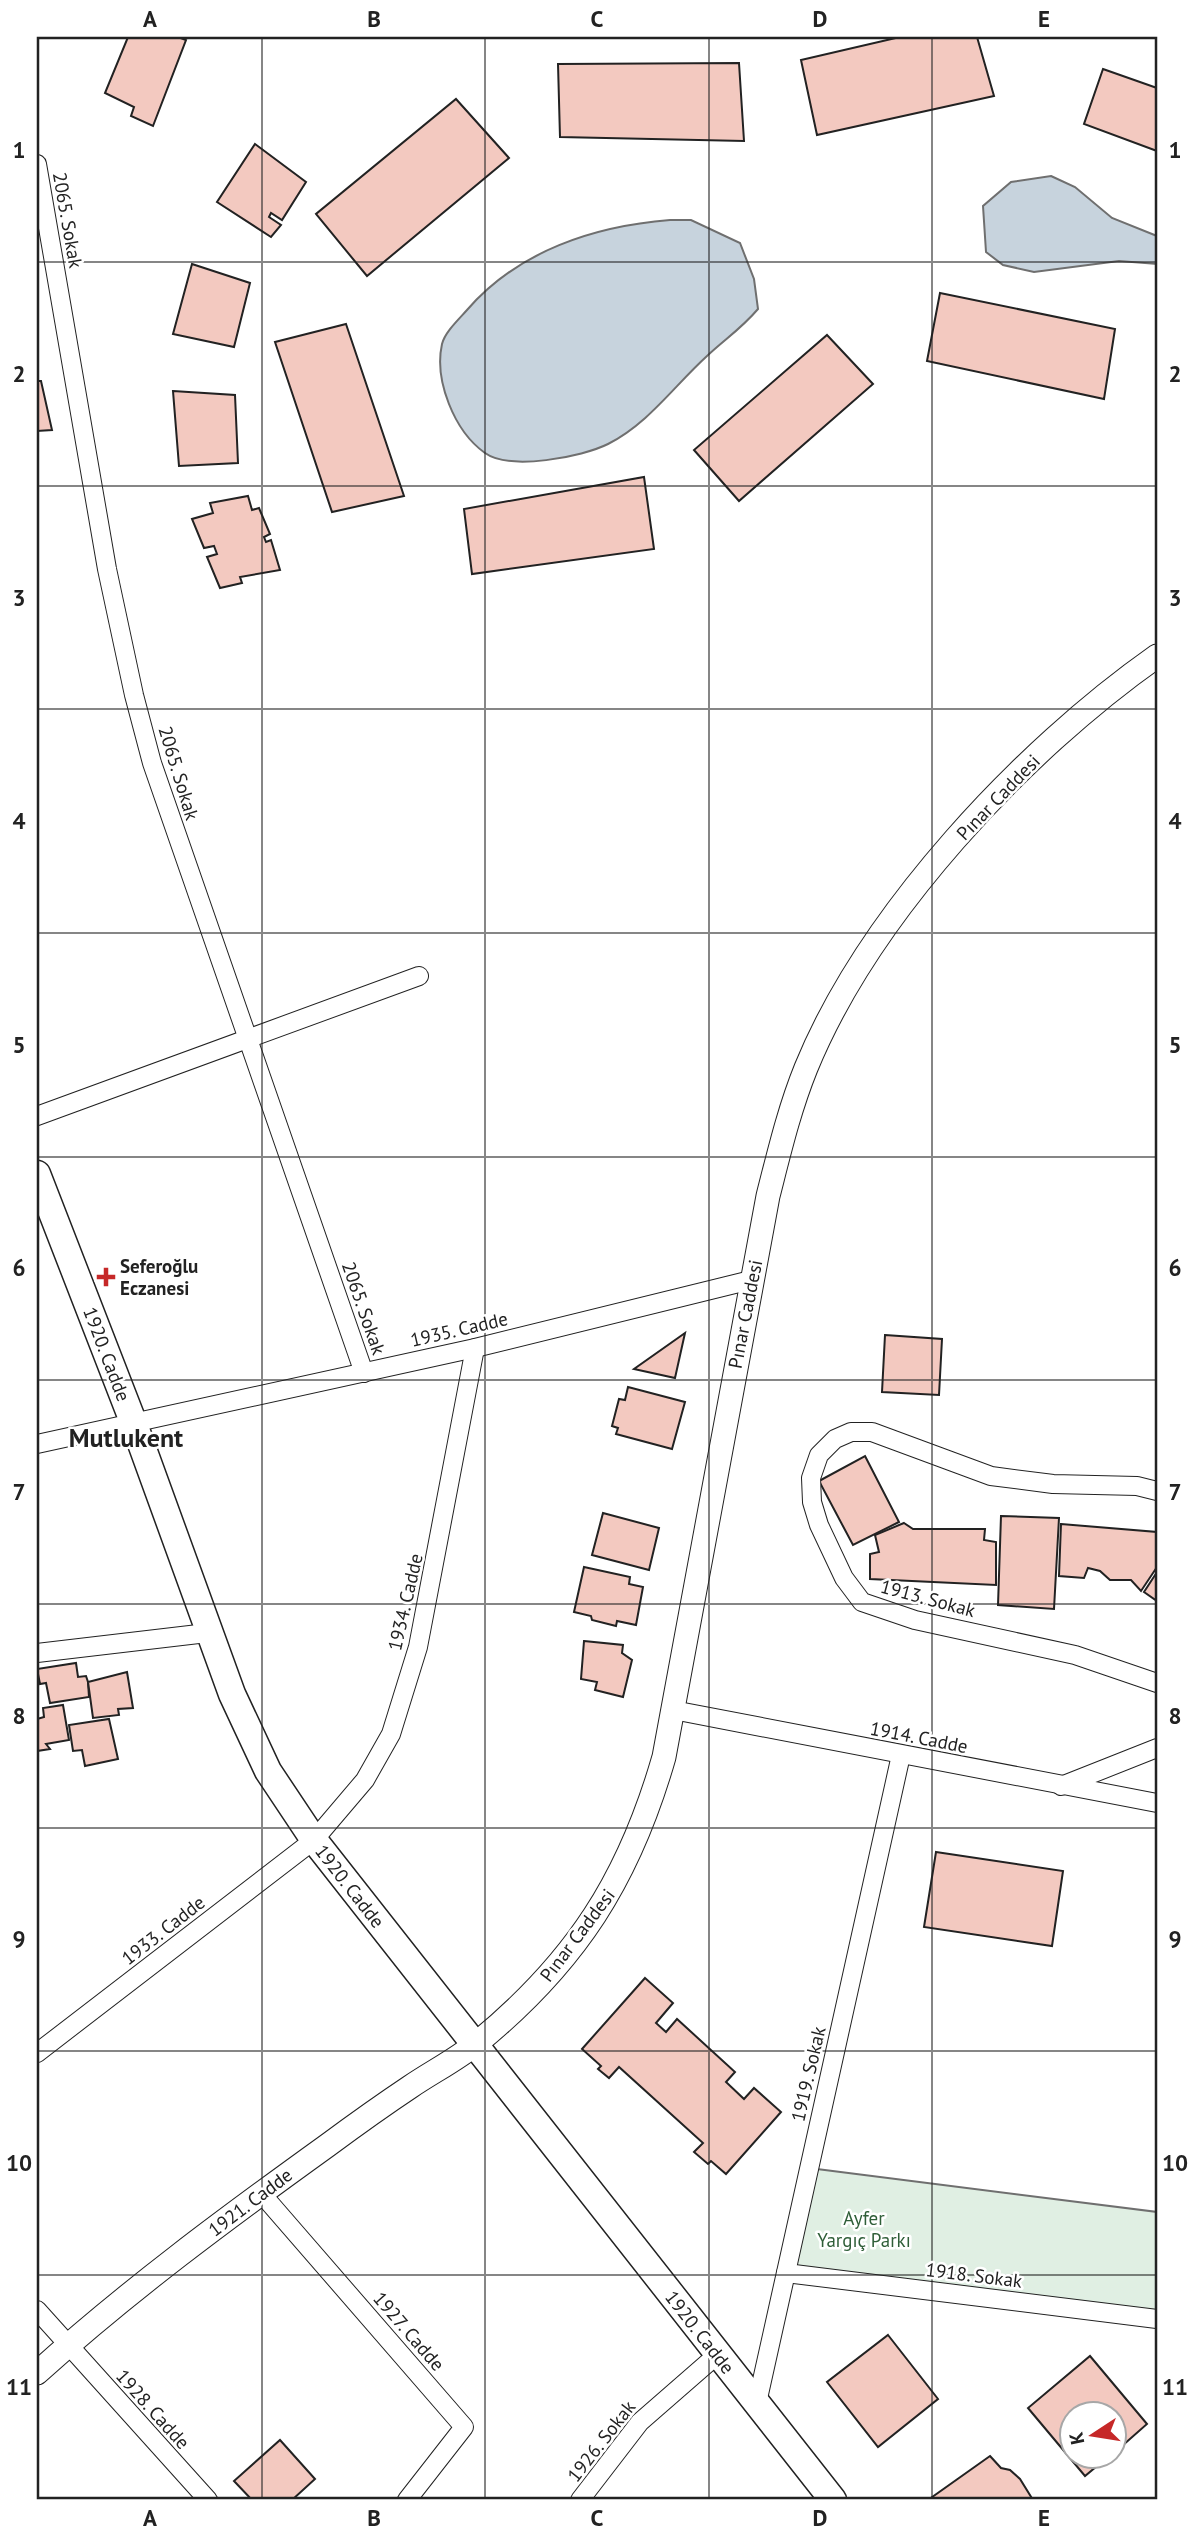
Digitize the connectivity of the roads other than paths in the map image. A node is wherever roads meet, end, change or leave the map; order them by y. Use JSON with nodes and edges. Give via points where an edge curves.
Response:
{"nodes":[{"id":1,"x":37,"y":164,"type":"edge"},
{"id":2,"x":1157,"y":656,"type":"edge"},
{"id":3,"x":419,"y":976,"type":"dead end"},
{"id":4,"x":248,"y":1039,"type":"junction"},
{"id":5,"x":37,"y":1116,"type":"edge"},
{"id":6,"x":37,"y":1174,"type":"edge"},
{"id":7,"x":751,"y":1280,"type":"junction"},
{"id":8,"x":475,"y":1348,"type":"junction"},
{"id":9,"x":364,"y":1373,"type":"junction"},
{"id":10,"x":134,"y":1424,"type":"junction"},
{"id":11,"x":37,"y":1444,"type":"edge"},
{"id":12,"x":1157,"y":1491,"type":"edge"},
{"id":13,"x":207,"y":1633,"type":"junction"},
{"id":14,"x":37,"y":1653,"type":"edge"},
{"id":15,"x":1157,"y":1683,"type":"edge"},
{"id":16,"x":673,"y":1710,"type":"junction"},
{"id":17,"x":1157,"y":1748,"type":"edge"},
{"id":18,"x":901,"y":1755,"type":"junction"},
{"id":19,"x":1062,"y":1786,"type":"junction"},
{"id":20,"x":1157,"y":1802,"type":"edge"},
{"id":21,"x":314,"y":1840,"type":"junction"},
{"id":22,"x":475,"y":2045,"type":"junction"},
{"id":23,"x":37,"y":2053,"type":"edge"},
{"id":24,"x":261,"y":2193,"type":"junction"},
{"id":25,"x":786,"y":2273,"type":"junction"},
{"id":26,"x":37,"y":2310,"type":"edge"},
{"id":27,"x":1157,"y":2319,"type":"edge"},
{"id":28,"x":67,"y":2345,"type":"junction"},
{"id":29,"x":718,"y":2354,"type":"junction"},
{"id":30,"x":37,"y":2372,"type":"edge"},
{"id":31,"x":757,"y":2403,"type":"junction"},
{"id":32,"x":825,"y":2497,"type":"edge"},
{"id":33,"x":208,"y":2500,"type":"edge"},
{"id":34,"x":407,"y":2500,"type":"edge"},
{"id":35,"x":580,"y":2500,"type":"edge"}],
"edges":[{"from":1,"to":4,"type":"street","name":"2065. Sokak","via":[[107,569],[134,695],[178,843]]},
{"from":2,"to":7,"type":"street","name":"Pınar Caddesi","via":[[1110,689],[1057,736],[959,837],[912,891],[849,981],[806,1067],[790,1113]]},
{"from":3,"to":4,"type":"street"},
{"from":4,"to":5,"type":"street"},
{"from":4,"to":9,"type":"street","name":"2065. Sokak"},
{"from":6,"to":10,"type":"main road","name":"1920. Cadde"},
{"from":7,"to":8,"type":"street","name":"1935. Cadde"},
{"from":7,"to":16,"type":"street","name":"Pınar Caddesi"},
{"from":8,"to":9,"type":"street","name":"1935. Cadde"},
{"from":8,"to":21,"type":"street","name":"1934. Cadde","via":[[420,1635],[390,1734],[365,1780]]},
{"from":9,"to":10,"type":"street","name":"1935. Cadde"},
{"from":10,"to":11,"type":"street","name":"1935. Cadde"},
{"from":10,"to":13,"type":"main road","name":"1920. Cadde"},
{"from":12,"to":15,"type":"street","name":"1913. Sokak","via":[[991,1476],[872,1432],[851,1432],[835,1439],[819,1455],[811,1478],[819,1525],[844,1578],[862,1602],[915,1620],[1075,1655]]},
{"from":13,"to":14,"type":"street"},
{"from":13,"to":21,"type":"main road","name":"1920. Cadde","via":[[268,1771]]},
{"from":16,"to":18,"type":"street","name":"1914. Cadde"},
{"from":16,"to":22,"type":"street","name":"Pınar Caddesi","via":[[650,1805],[611,1892],[528,1999]]},
{"from":17,"to":19,"type":"street"},
{"from":18,"to":19,"type":"street","name":"1914. Cadde"},
{"from":18,"to":25,"type":"street","name":"1919. Sokak"},
{"from":19,"to":20,"type":"street","name":"1914. Cadde"},
{"from":21,"to":22,"type":"main road","name":"1920. Cadde"},
{"from":21,"to":23,"type":"street","name":"1933. Cadde"},
{"from":22,"to":24,"type":"street","name":"1921. Cadde"},
{"from":22,"to":29,"type":"main road","name":"1920. Cadde"},
{"from":24,"to":28,"type":"street","name":"1921. Cadde"},
{"from":24,"to":34,"type":"street","name":"1927. Cadde","via":[[464,2427]]},
{"from":25,"to":27,"type":"street","name":"1918. Sokak"},
{"from":25,"to":31,"type":"street","name":"1919. Sokak"},
{"from":26,"to":28,"type":"street","name":"1928. Cadde"},
{"from":28,"to":30,"type":"street","name":"1921. Cadde"},
{"from":28,"to":33,"type":"street","name":"1928. Cadde"},
{"from":29,"to":31,"type":"main road","name":"1920. Cadde"},
{"from":29,"to":35,"type":"street","name":"1926. Sokak","via":[[640,2422]]},
{"from":31,"to":32,"type":"main road","name":"1920. Cadde"}]}
